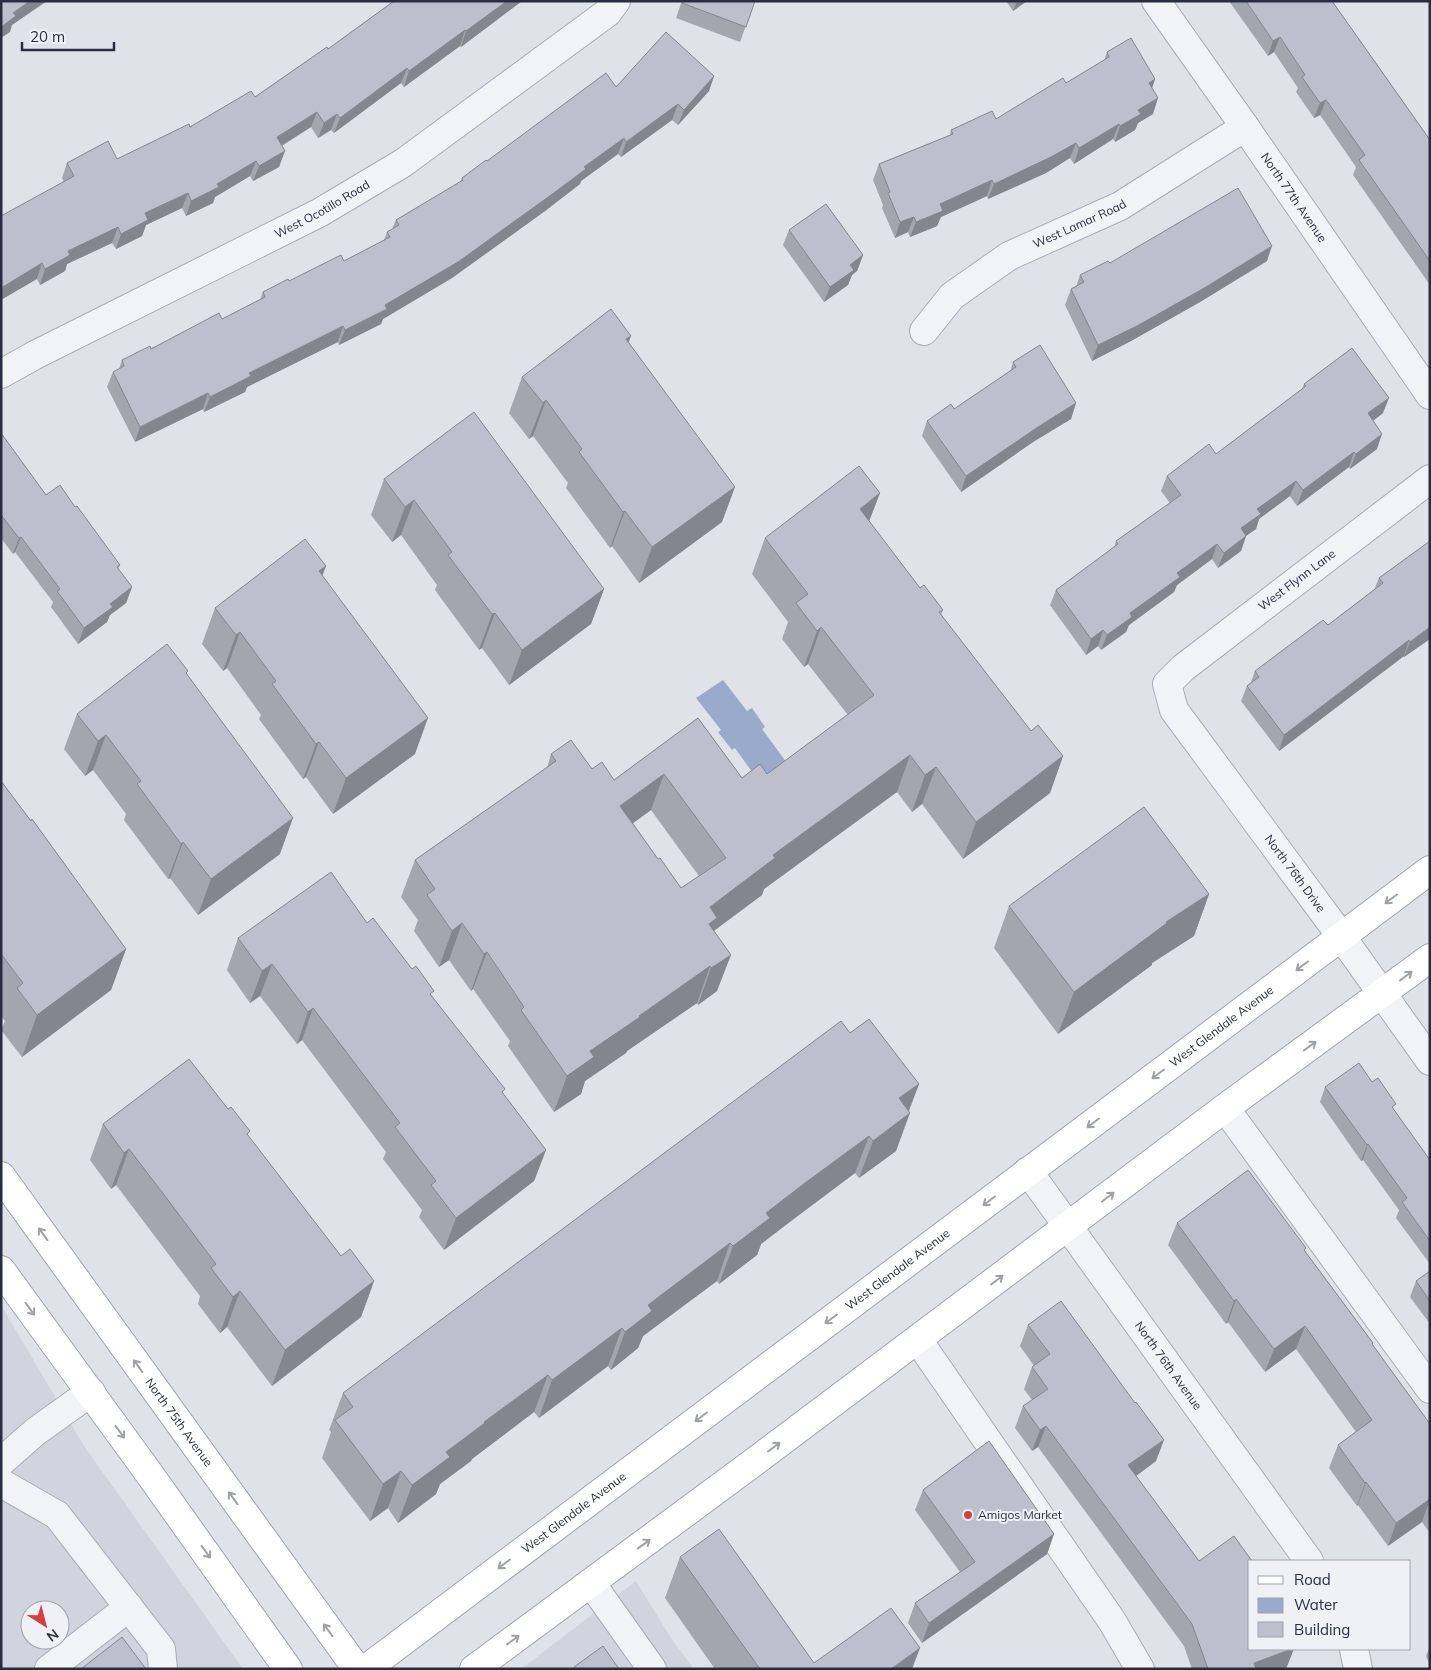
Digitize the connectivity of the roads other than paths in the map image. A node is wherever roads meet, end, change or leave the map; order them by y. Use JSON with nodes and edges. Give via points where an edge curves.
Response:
{"nodes":[{"id":1,"x":616,"y":1,"type":"edge"},
{"id":2,"x":1156,"y":1,"type":"edge"},
{"id":3,"x":1245,"y":126,"type":"junction"},
{"id":4,"x":924,"y":331,"type":"dead end"},
{"id":5,"x":1,"y":374,"type":"edge"},
{"id":6,"x":1430,"y":395,"type":"edge"},
{"id":7,"x":1430,"y":479,"type":"edge"},
{"id":8,"x":1167,"y":684,"type":"joint"},
{"id":9,"x":1430,"y":870,"type":"edge"},
{"id":10,"x":1341,"y":936,"type":"junction"},
{"id":11,"x":1430,"y":958,"type":"edge"},
{"id":12,"x":1382,"y":994,"type":"junction"},
{"id":13,"x":1430,"y":1061,"type":"edge"},
{"id":14,"x":1226,"y":1108,"type":"junction"},
{"id":15,"x":1028,"y":1171,"type":"junction"},
{"id":16,"x":1,"y":1176,"type":"edge"},
{"id":17,"x":1070,"y":1227,"type":"junction"},
{"id":18,"x":1,"y":1270,"type":"edge"},
{"id":19,"x":918,"y":1340,"type":"junction"},
{"id":20,"x":1430,"y":1390,"type":"edge"},
{"id":21,"x":91,"y":1392,"type":"junction"},
{"id":22,"x":1,"y":1462,"type":"edge"},
{"id":23,"x":1,"y":1483,"type":"edge"},
{"id":24,"x":1308,"y":1560,"type":"edge"},
{"id":25,"x":591,"y":1583,"type":"junction"},
{"id":26,"x":129,"y":1607,"type":"junction"},
{"id":27,"x":1354,"y":1650,"type":"edge"},
{"id":28,"x":78,"y":1660,"type":"edge"},
{"id":29,"x":49,"y":1669,"type":"edge"},
{"id":30,"x":163,"y":1669,"type":"edge"},
{"id":31,"x":288,"y":1669,"type":"edge"},
{"id":32,"x":357,"y":1669,"type":"edge"},
{"id":33,"x":366,"y":1669,"type":"edge"},
{"id":34,"x":474,"y":1669,"type":"edge"},
{"id":35,"x":652,"y":1669,"type":"edge"},
{"id":36,"x":1140,"y":1669,"type":"edge"},
{"id":37,"x":1358,"y":1669,"type":"edge"}],
"edges":[{"from":1,"to":5,"type":"street","name":"West Ocotillo Road","via":[[607,13],[403,163],[320,213]]},
{"from":2,"to":3,"type":"street","name":"North 77th Avenue"},
{"from":3,"to":4,"type":"street","name":"West Lamar Road","via":[[1120,206],[1009,256],[952,296]]},
{"from":3,"to":6,"type":"street","name":"North 77th Avenue"},
{"from":7,"to":8,"type":"street","name":"West Flynn Lane","via":[[1183,668]]},
{"from":8,"to":10,"type":"street","name":"North 76th Drive","via":[[1174,710]]},
{"from":9,"to":10,"type":"main road","name":"West Glendale Avenue","one_way":true},
{"from":10,"to":12,"type":"street","name":"North 76th Drive"},
{"from":10,"to":15,"type":"main road","name":"West Glendale Avenue","one_way":true},
{"from":12,"to":11,"type":"main road","one_way":true},
{"from":12,"to":13,"type":"street","name":"North 76th Drive"},
{"from":14,"to":12,"type":"main road","one_way":true},
{"from":17,"to":14,"type":"main road","one_way":true},
{"from":14,"to":20,"type":"street"},
{"from":15,"to":17,"type":"street","name":"North 76th Avenue"},
{"from":15,"to":33,"type":"main road","name":"West Glendale Avenue","one_way":true},
{"from":32,"to":16,"type":"main road","name":"North 75th Avenue","one_way":true},
{"from":19,"to":17,"type":"main road","one_way":true},
{"from":17,"to":24,"type":"street","name":"North 76th Avenue"},
{"from":18,"to":21,"type":"main road","one_way":true},
{"from":25,"to":19,"type":"main road","one_way":true},
{"from":19,"to":36,"type":"street","via":[[1101,1604]]},
{"from":21,"to":22,"type":"street","via":[[35,1432]]},
{"from":21,"to":31,"type":"main road","one_way":true},
{"from":23,"to":26,"type":"street","via":[[57,1515]]},
{"from":34,"to":25,"type":"main road","one_way":true},
{"from":25,"to":35,"type":"street"},
{"from":26,"to":28,"type":"street","via":[[102,1644]]},
{"from":26,"to":30,"type":"street","via":[[161,1650]]},
{"from":27,"to":37,"type":"street"},
{"from":28,"to":29,"type":"street"}]}
